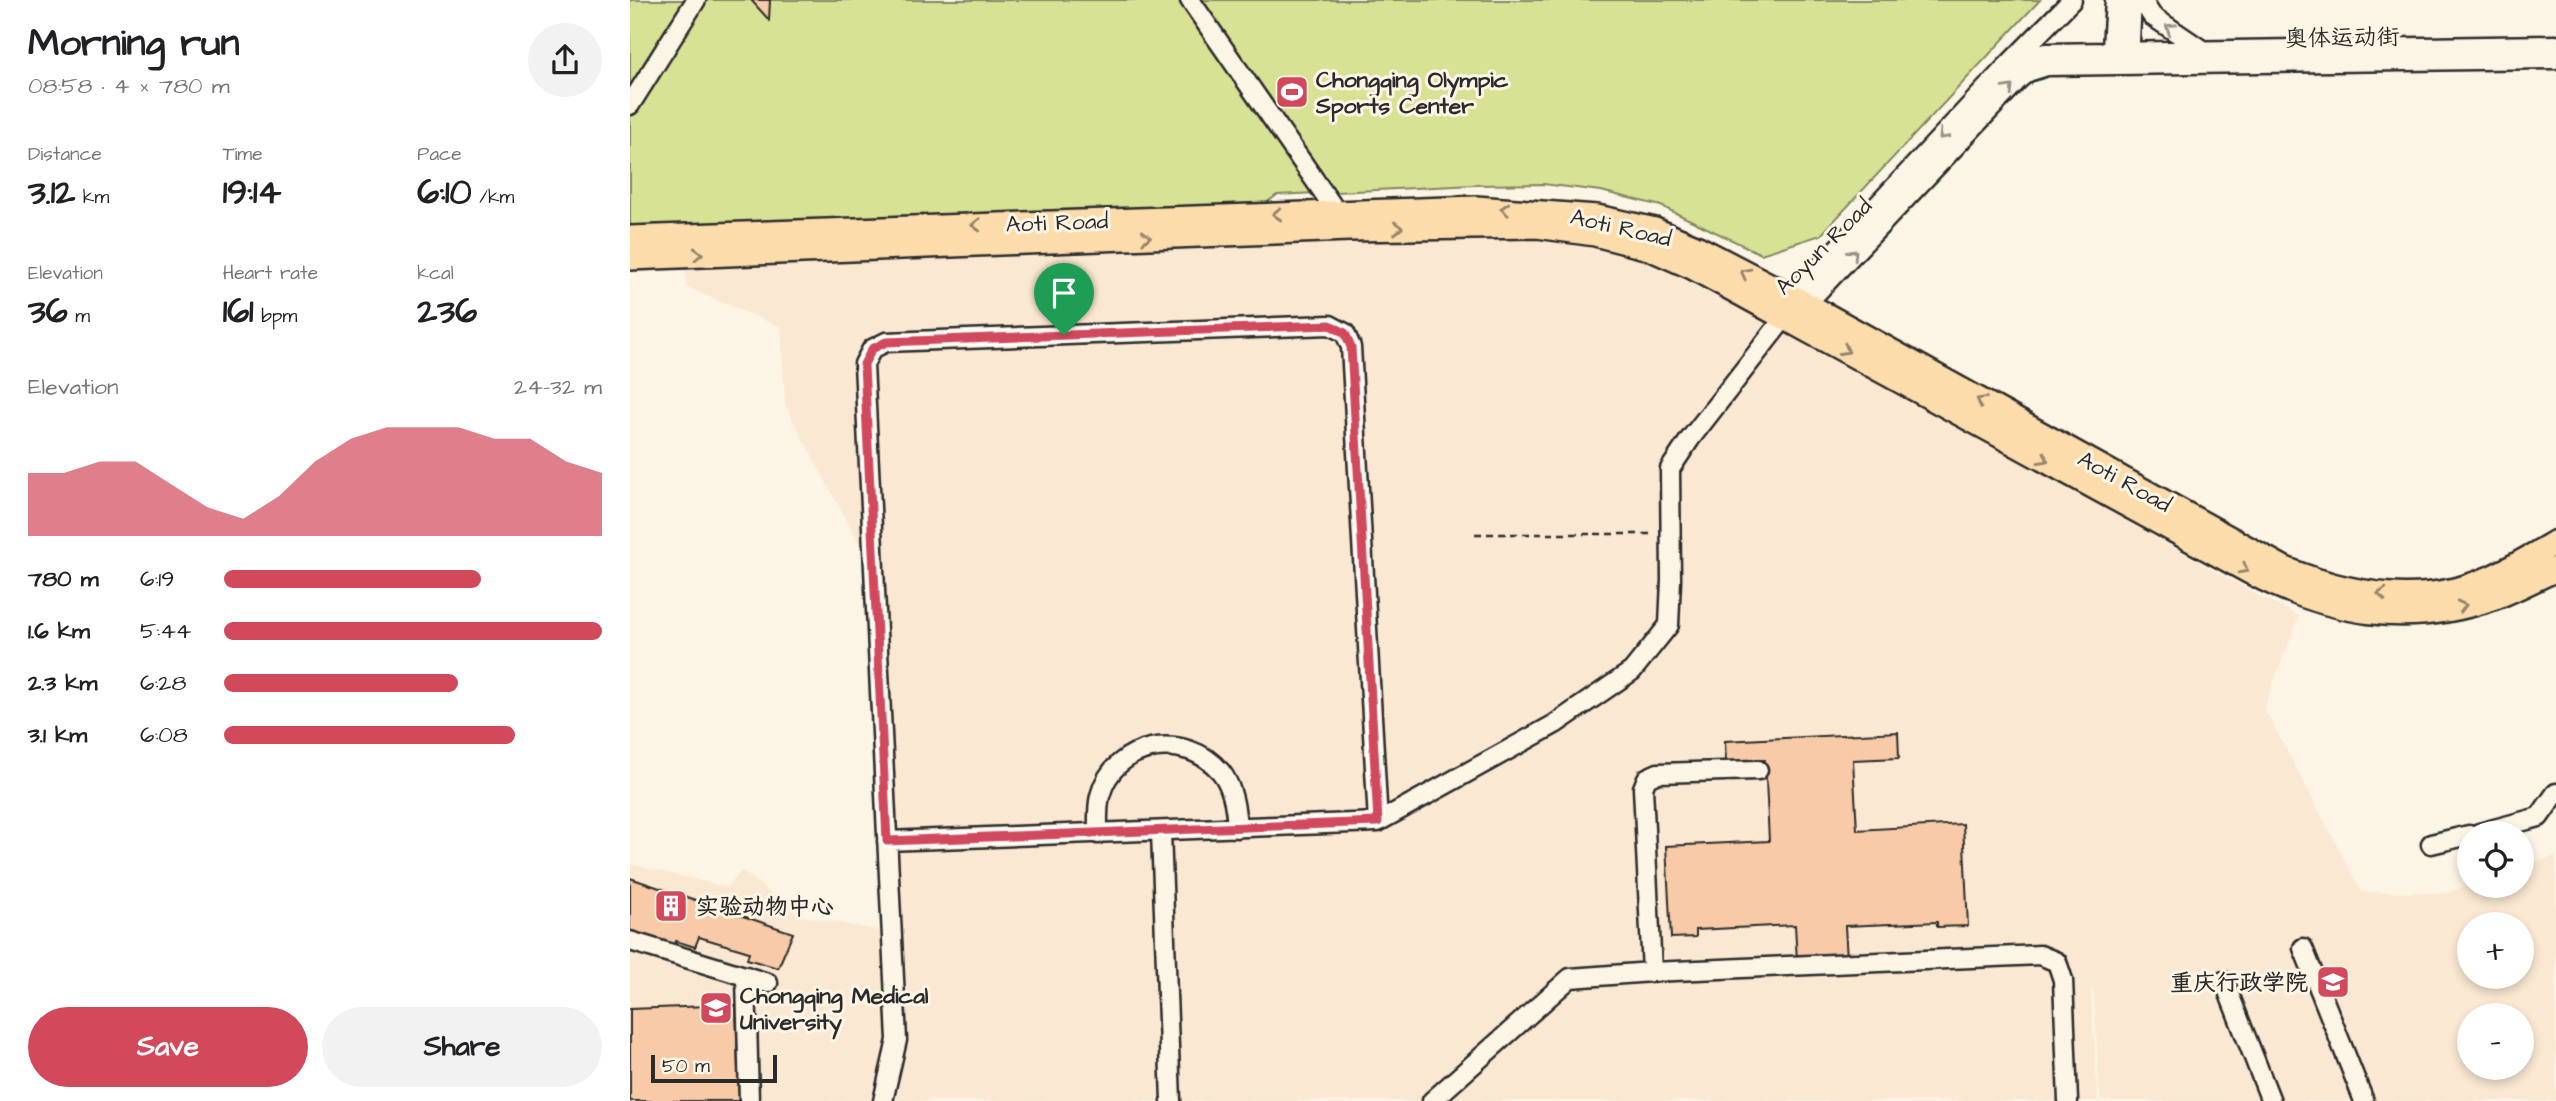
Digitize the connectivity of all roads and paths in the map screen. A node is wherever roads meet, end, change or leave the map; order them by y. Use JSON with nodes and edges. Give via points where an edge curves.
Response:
{"nodes":[{"id":1,"x":696,"y":0,"type":"edge"},
{"id":2,"x":1190,"y":0,"type":"edge"},
{"id":3,"x":2072,"y":0,"type":"edge"},
{"id":4,"x":2115,"y":0,"type":"edge"},
{"id":5,"x":2132,"y":0,"type":"edge"},
{"id":6,"x":2142,"y":0,"type":"edge"},
{"id":7,"x":2556,"y":45,"type":"edge"},
{"id":8,"x":2205,"y":52,"type":"junction"},
{"id":9,"x":2120,"y":59,"type":"junction"},
{"id":10,"x":2556,"y":59,"type":"edge"},
{"id":11,"x":2006,"y":67,"type":"junction"},
{"id":12,"x":630,"y":105,"type":"edge"},
{"id":13,"x":1343,"y":221,"type":"junction"},
{"id":14,"x":632,"y":241,"type":"edge"},
{"id":15,"x":1794,"y":306,"type":"junction"},
{"id":16,"x":2556,"y":530,"type":"edge"},
{"id":17,"x":1475,"y":534,"type":"dead end"},
{"id":18,"x":1671,"y":534,"type":"junction"},
{"id":19,"x":2556,"y":542,"type":"edge"},
{"id":20,"x":2556,"y":569,"type":"edge"},
{"id":21,"x":2524,"y":573,"type":"junction"},
{"id":22,"x":2556,"y":578,"type":"edge"},
{"id":23,"x":1758,"y":771,"type":"dead end"},
{"id":24,"x":2556,"y":793,"type":"edge"},
{"id":25,"x":2524,"y":821,"type":"edge"},
{"id":26,"x":1378,"y":822,"type":"junction"},
{"id":27,"x":1237,"y":828,"type":"junction"},
{"id":28,"x":1161,"y":832,"type":"junction"},
{"id":29,"x":1098,"y":834,"type":"junction"},
{"id":30,"x":2457,"y":838,"type":"edge"},
{"id":31,"x":887,"y":841,"type":"junction"},
{"id":32,"x":2431,"y":844,"type":"dead end"},
{"id":33,"x":630,"y":941,"type":"edge"},
{"id":34,"x":2303,"y":948,"type":"dead end"},
{"id":35,"x":1652,"y":972,"type":"junction"},
{"id":36,"x":746,"y":976,"type":"junction"},
{"id":37,"x":2224,"y":981,"type":"dead end"},
{"id":38,"x":768,"y":983,"type":"dead end"},
{"id":39,"x":749,"y":1101,"type":"edge"},
{"id":40,"x":883,"y":1101,"type":"edge"},
{"id":41,"x":1171,"y":1101,"type":"edge"},
{"id":42,"x":1432,"y":1101,"type":"edge"},
{"id":43,"x":2068,"y":1101,"type":"edge"},
{"id":44,"x":2271,"y":1101,"type":"edge"},
{"id":45,"x":2364,"y":1101,"type":"edge"}],
"edges":[{"from":1,"to":12,"type":"street"},
{"from":2,"to":13,"type":"street"},
{"from":3,"to":11,"type":"street","name":"Aoyun Road"},
{"from":4,"to":9,"type":"street"},
{"from":5,"to":9,"type":"street"},
{"from":8,"to":6,"type":"street","one_way":true,"via":[[2152,16]]},
{"from":7,"to":8,"type":"street","name":"奥体运动街"},
{"from":8,"to":9,"type":"street","name":"奥体运动街"},
{"from":9,"to":10,"type":"street","name":"奥体运动街"},
{"from":9,"to":11,"type":"street","via":[[2034,55]]},
{"from":15,"to":9,"type":"street","name":"Aoyun Road","one_way":true,"via":[[2018,79],[2047,66]]},
{"from":11,"to":15,"type":"street","name":"Aoyun Road","one_way":true},
{"from":13,"to":14,"type":"main road","name":"Aoti Road"},
{"from":13,"to":15,"type":"main road","name":"Aoti Road","via":[[1476,208],[1597,216],[1655,230],[1698,248]]},
{"from":15,"to":18,"type":"street","via":[[1670,469]]},
{"from":15,"to":21,"type":"main road","name":"Aoti Road","via":[[2276,565],[2317,582],[2372,594],[2419,595]]},
{"from":16,"to":21,"type":"main road"},
{"from":17,"to":18,"type":"path"},
{"from":18,"to":26,"type":"street","via":[[1669,625],[1632,671],[1555,724]]},
{"from":19,"to":21,"type":"main road","name":"Aoti Road"},
{"from":20,"to":21,"type":"main road","name":"Aoti Road"},
{"from":21,"to":22,"type":"main road"},
{"from":23,"to":35,"type":"street","via":[[1658,773],[1647,778],[1643,788]]},
{"from":24,"to":25,"type":"street","via":[[2539,817]]},
{"from":26,"to":27,"type":"street"},
{"from":26,"to":31,"type":"street","via":[[1351,347],[1345,333],[1330,325],[886,342],[872,349],[864,364]]},
{"from":27,"to":28,"type":"street"},
{"from":27,"to":29,"type":"street","via":[[1232,793],[1222,773],[1187,748],[1165,745],[1124,759],[1110,775],[1100,795]]},
{"from":28,"to":29,"type":"street"},
{"from":28,"to":41,"type":"street"},
{"from":29,"to":31,"type":"street"},
{"from":30,"to":32,"type":"street"},
{"from":31,"to":40,"type":"street","via":[[897,1040]]},
{"from":33,"to":36,"type":"street"},
{"from":34,"to":45,"type":"street"},
{"from":35,"to":42,"type":"street","via":[[1570,978]]},
{"from":35,"to":43,"type":"street","via":[[2040,956],[2057,962],[2063,980]]},
{"from":36,"to":38,"type":"street"},
{"from":36,"to":39,"type":"street"},
{"from":37,"to":44,"type":"street"}]}
